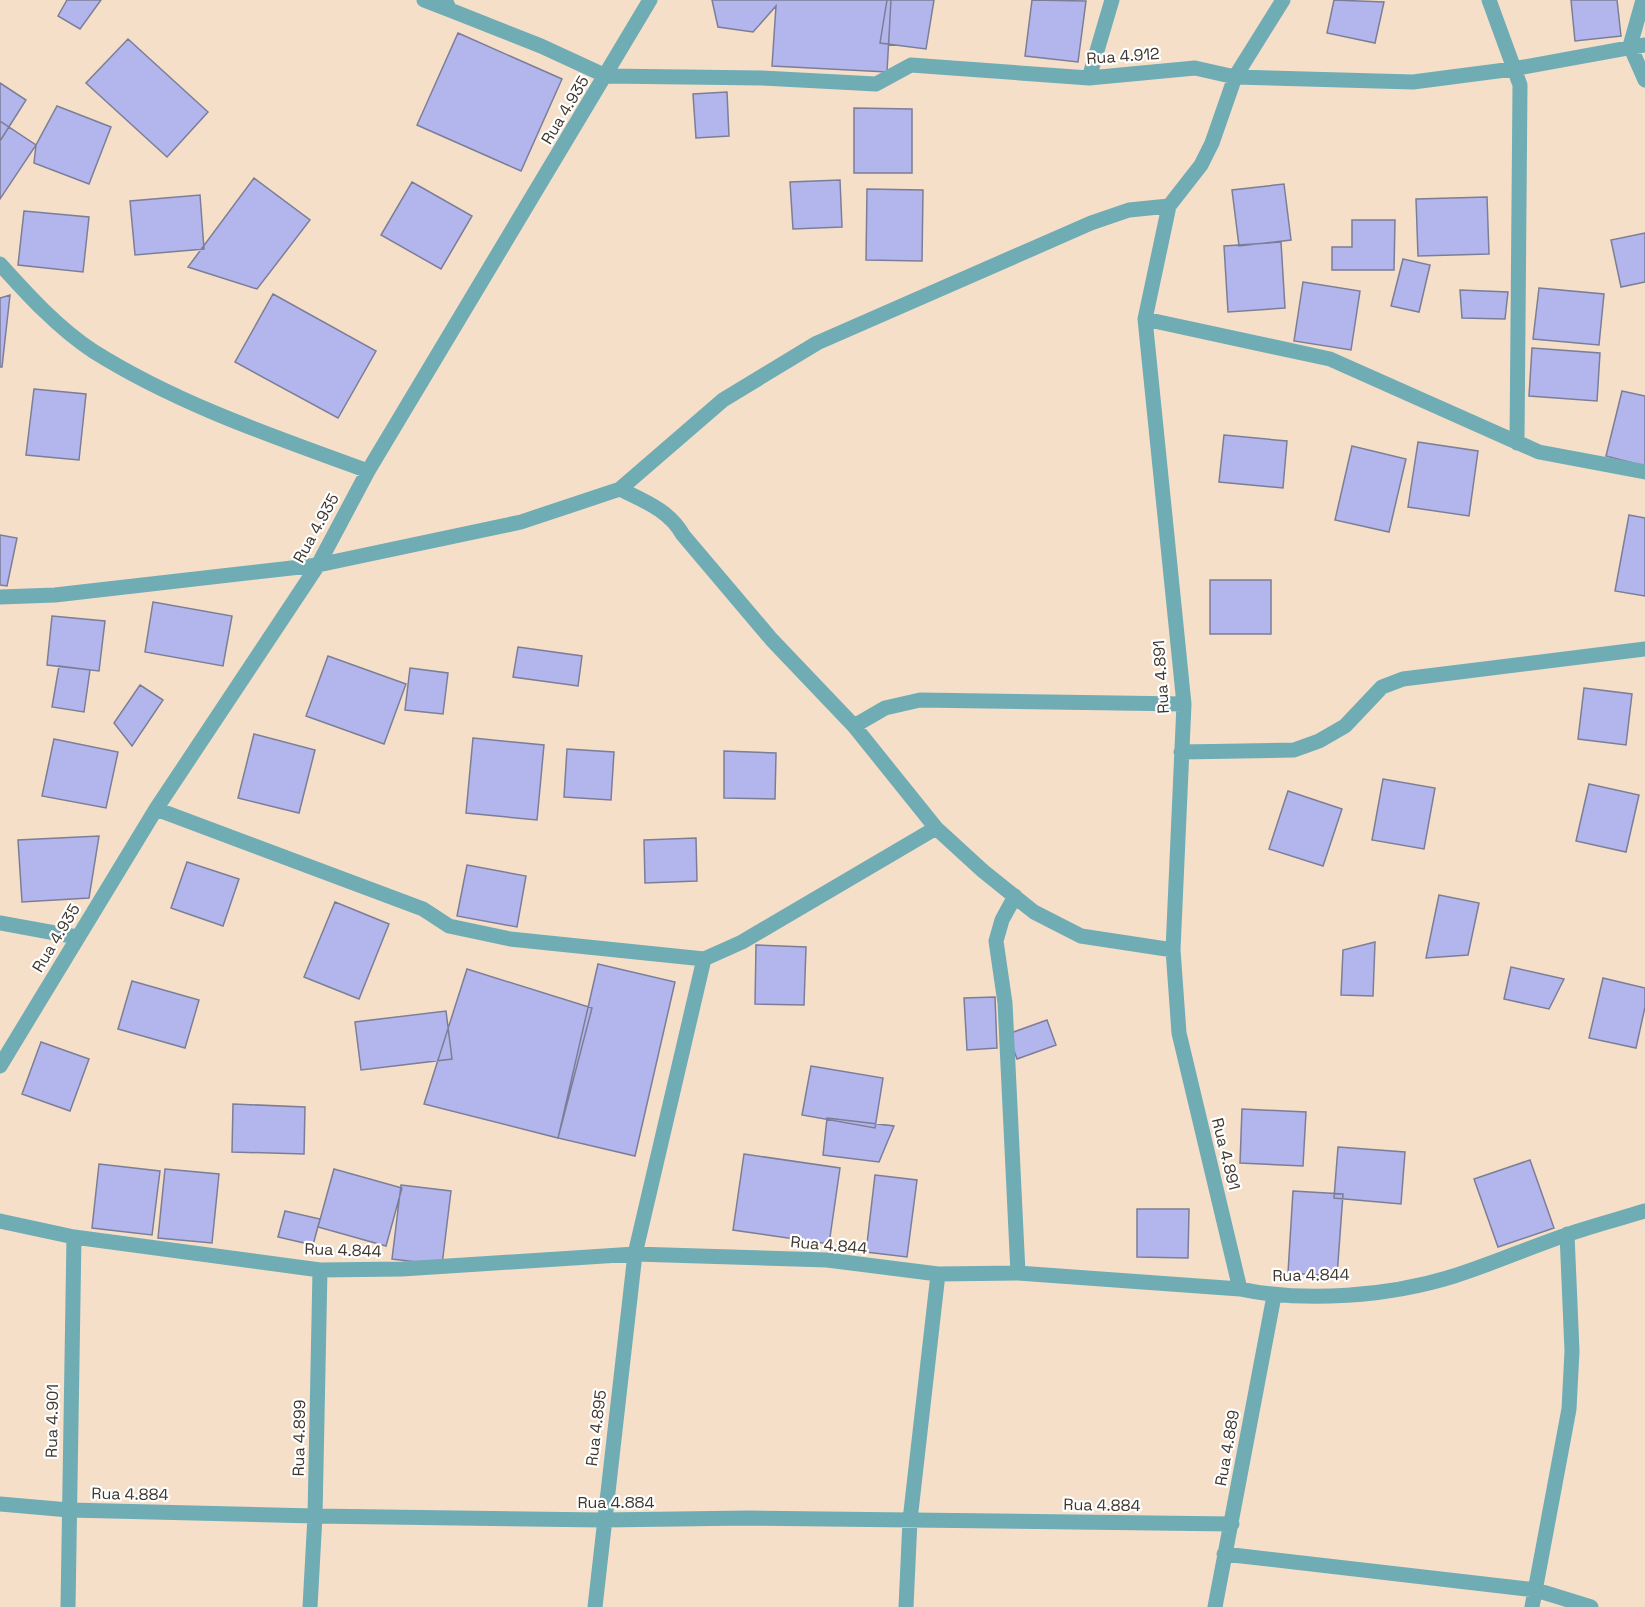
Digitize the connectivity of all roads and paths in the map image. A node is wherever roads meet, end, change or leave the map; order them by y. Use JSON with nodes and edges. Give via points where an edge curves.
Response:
{"nodes":[{"id":1,"x":424,"y":0,"type":"edge"},
{"id":2,"x":650,"y":0,"type":"edge"},
{"id":3,"x":1112,"y":0,"type":"edge"},
{"id":4,"x":1283,"y":0,"type":"edge"},
{"id":5,"x":1489,"y":0,"type":"edge"},
{"id":6,"x":1643,"y":0,"type":"edge"},
{"id":7,"x":448,"y":5,"type":"edge"},
{"id":8,"x":1637,"y":46,"type":"edge"},
{"id":9,"x":1513,"y":69,"type":"junction"},
{"id":10,"x":606,"y":76,"type":"junction"},
{"id":11,"x":1235,"y":77,"type":"junction"},
{"id":12,"x":1089,"y":78,"type":"junction"},
{"id":13,"x":1645,"y":80,"type":"edge"},
{"id":14,"x":1169,"y":206,"type":"junction"},
{"id":15,"x":0,"y":264,"type":"edge"},
{"id":16,"x":1145,"y":319,"type":"junction"},
{"id":17,"x":1517,"y":443,"type":"junction"},
{"id":18,"x":368,"y":471,"type":"junction"},
{"id":19,"x":1645,"y":472,"type":"edge"},
{"id":20,"x":620,"y":489,"type":"junction"},
{"id":21,"x":318,"y":565,"type":"junction"},
{"id":22,"x":0,"y":597,"type":"edge"},
{"id":23,"x":1645,"y":649,"type":"edge"},
{"id":24,"x":1184,"y":704,"type":"junction"},
{"id":25,"x":854,"y":726,"type":"junction"},
{"id":26,"x":1181,"y":752,"type":"junction"},
{"id":27,"x":156,"y":809,"type":"junction"},
{"id":28,"x":936,"y":828,"type":"junction"},
{"id":29,"x":1015,"y":897,"type":"junction"},
{"id":30,"x":0,"y":923,"type":"edge"},
{"id":31,"x":77,"y":936,"type":"junction"},
{"id":32,"x":1173,"y":950,"type":"junction"},
{"id":33,"x":704,"y":959,"type":"junction"},
{"id":34,"x":0,"y":1066,"type":"edge"},
{"id":35,"x":1645,"y":1211,"type":"edge"},
{"id":36,"x":0,"y":1221,"type":"edge"},
{"id":37,"x":1567,"y":1234,"type":"junction"},
{"id":38,"x":74,"y":1236,"type":"junction"},
{"id":39,"x":635,"y":1254,"type":"junction"},
{"id":40,"x":320,"y":1270,"type":"junction"},
{"id":41,"x":1017,"y":1274,"type":"junction"},
{"id":42,"x":939,"y":1275,"type":"junction"},
{"id":43,"x":1240,"y":1288,"type":"junction"},
{"id":44,"x":1274,"y":1296,"type":"junction"},
{"id":45,"x":0,"y":1504,"type":"edge"},
{"id":46,"x":69,"y":1510,"type":"junction"},
{"id":47,"x":315,"y":1516,"type":"junction"},
{"id":48,"x":603,"y":1520,"type":"junction"},
{"id":49,"x":910,"y":1520,"type":"junction"},
{"id":50,"x":1232,"y":1524,"type":"junction"},
{"id":51,"x":1224,"y":1554,"type":"junction"},
{"id":52,"x":1536,"y":1590,"type":"junction"},
{"id":53,"x":68,"y":1607,"type":"edge"},
{"id":54,"x":310,"y":1607,"type":"edge"},
{"id":55,"x":595,"y":1607,"type":"edge"},
{"id":56,"x":906,"y":1607,"type":"edge"},
{"id":57,"x":1215,"y":1607,"type":"edge"},
{"id":58,"x":1532,"y":1607,"type":"edge"},
{"id":59,"x":1591,"y":1607,"type":"edge"}],
"edges":[{"from":1,"to":7,"type":"street"},
{"from":2,"to":10,"type":"street","name":"Rua 4.935"},
{"from":3,"to":12,"type":"street"},
{"from":4,"to":11,"type":"street","name":"Rua 4.891"},
{"from":5,"to":9,"type":"street"},
{"from":6,"to":8,"type":"street"},
{"from":7,"to":10,"type":"street"},
{"from":8,"to":9,"type":"street","name":"Rua 4.912"},
{"from":8,"to":13,"type":"street"},
{"from":9,"to":11,"type":"street","name":"Rua 4.912","via":[[1413,82]]},
{"from":9,"to":17,"type":"street","via":[[1520,85]]},
{"from":10,"to":12,"type":"street","name":"Rua 4.912","via":[[876,84],[911,65]]},
{"from":10,"to":18,"type":"street","name":"Rua 4.935"},
{"from":11,"to":12,"type":"street","name":"Rua 4.912","via":[[1195,68]]},
{"from":11,"to":14,"type":"street","name":"Rua 4.891","via":[[1201,165]]},
{"from":14,"to":16,"type":"street","name":"Rua 4.891"},
{"from":14,"to":20,"type":"street","via":[[1128,210],[1091,223],[817,343],[723,400]]},
{"from":15,"to":18,"type":"street","via":[[34,301],[92,350],[163,388],[256,430]]},
{"from":16,"to":17,"type":"street","via":[[1330,359]]},
{"from":16,"to":24,"type":"street","name":"Rua 4.891"},
{"from":17,"to":19,"type":"street","via":[[1539,452]]},
{"from":18,"to":21,"type":"street","name":"Rua 4.935"},
{"from":20,"to":21,"type":"street","via":[[521,522]]},
{"from":20,"to":25,"type":"street","via":[[675,521],[771,640]]},
{"from":21,"to":22,"type":"street","via":[[55,595]]},
{"from":21,"to":27,"type":"street","name":"Rua 4.935"},
{"from":23,"to":26,"type":"street","via":[[1403,679],[1382,687],[1345,726],[1294,750]]},
{"from":24,"to":25,"type":"street","via":[[920,700],[885,708]]},
{"from":24,"to":26,"type":"street","name":"Rua 4.891"},
{"from":25,"to":28,"type":"street"},
{"from":26,"to":32,"type":"street","name":"Rua 4.891"},
{"from":27,"to":31,"type":"street","name":"Rua 4.935"},
{"from":27,"to":33,"type":"street","via":[[423,909],[449,926],[510,939]]},
{"from":28,"to":29,"type":"street"},
{"from":28,"to":33,"type":"street","via":[[742,942]]},
{"from":29,"to":32,"type":"street","via":[[1034,912],[1082,936]]},
{"from":29,"to":41,"type":"street","via":[[996,941],[1005,1003]]},
{"from":30,"to":31,"type":"street"},
{"from":31,"to":34,"type":"street","name":"Rua 4.935"},
{"from":32,"to":43,"type":"street","name":"Rua 4.891","via":[[1179,1033]]},
{"from":33,"to":39,"type":"street","name":"Rua 4.895"},
{"from":35,"to":37,"type":"street","name":"Rua 4.844"},
{"from":36,"to":38,"type":"street","name":"Rua 4.844"},
{"from":37,"to":44,"type":"street","name":"Rua 4.844","via":[[1454,1276],[1410,1287]]},
{"from":37,"to":52,"type":"street","via":[[1572,1352],[1569,1409]]},
{"from":38,"to":40,"type":"street","name":"Rua 4.844"},
{"from":38,"to":46,"type":"street","name":"Rua 4.901"},
{"from":39,"to":40,"type":"street","name":"Rua 4.844","via":[[402,1269]]},
{"from":39,"to":42,"type":"street","name":"Rua 4.844","via":[[826,1260]]},
{"from":39,"to":48,"type":"street","name":"Rua 4.895"},
{"from":40,"to":47,"type":"street","name":"Rua 4.899"},
{"from":41,"to":42,"type":"street","name":"Rua 4.844"},
{"from":41,"to":43,"type":"street","name":"Rua 4.844"},
{"from":42,"to":49,"type":"street"},
{"from":43,"to":44,"type":"street","name":"Rua 4.844"},
{"from":44,"to":50,"type":"street","name":"Rua 4.889"},
{"from":45,"to":46,"type":"street","name":"Rua 4.884"},
{"from":46,"to":47,"type":"street","name":"Rua 4.884"},
{"from":46,"to":53,"type":"street","name":"Rua 4.901"},
{"from":47,"to":48,"type":"street","name":"Rua 4.884"},
{"from":47,"to":54,"type":"street","name":"Rua 4.899"},
{"from":48,"to":49,"type":"street","name":"Rua 4.884"},
{"from":48,"to":55,"type":"street","name":"Rua 4.895"},
{"from":49,"to":50,"type":"street","name":"Rua 4.884"},
{"from":49,"to":56,"type":"street"},
{"from":50,"to":51,"type":"street","name":"Rua 4.889"},
{"from":51,"to":52,"type":"street"},
{"from":51,"to":57,"type":"street","name":"Rua 4.889"},
{"from":52,"to":58,"type":"street"},
{"from":52,"to":59,"type":"street"}]}
